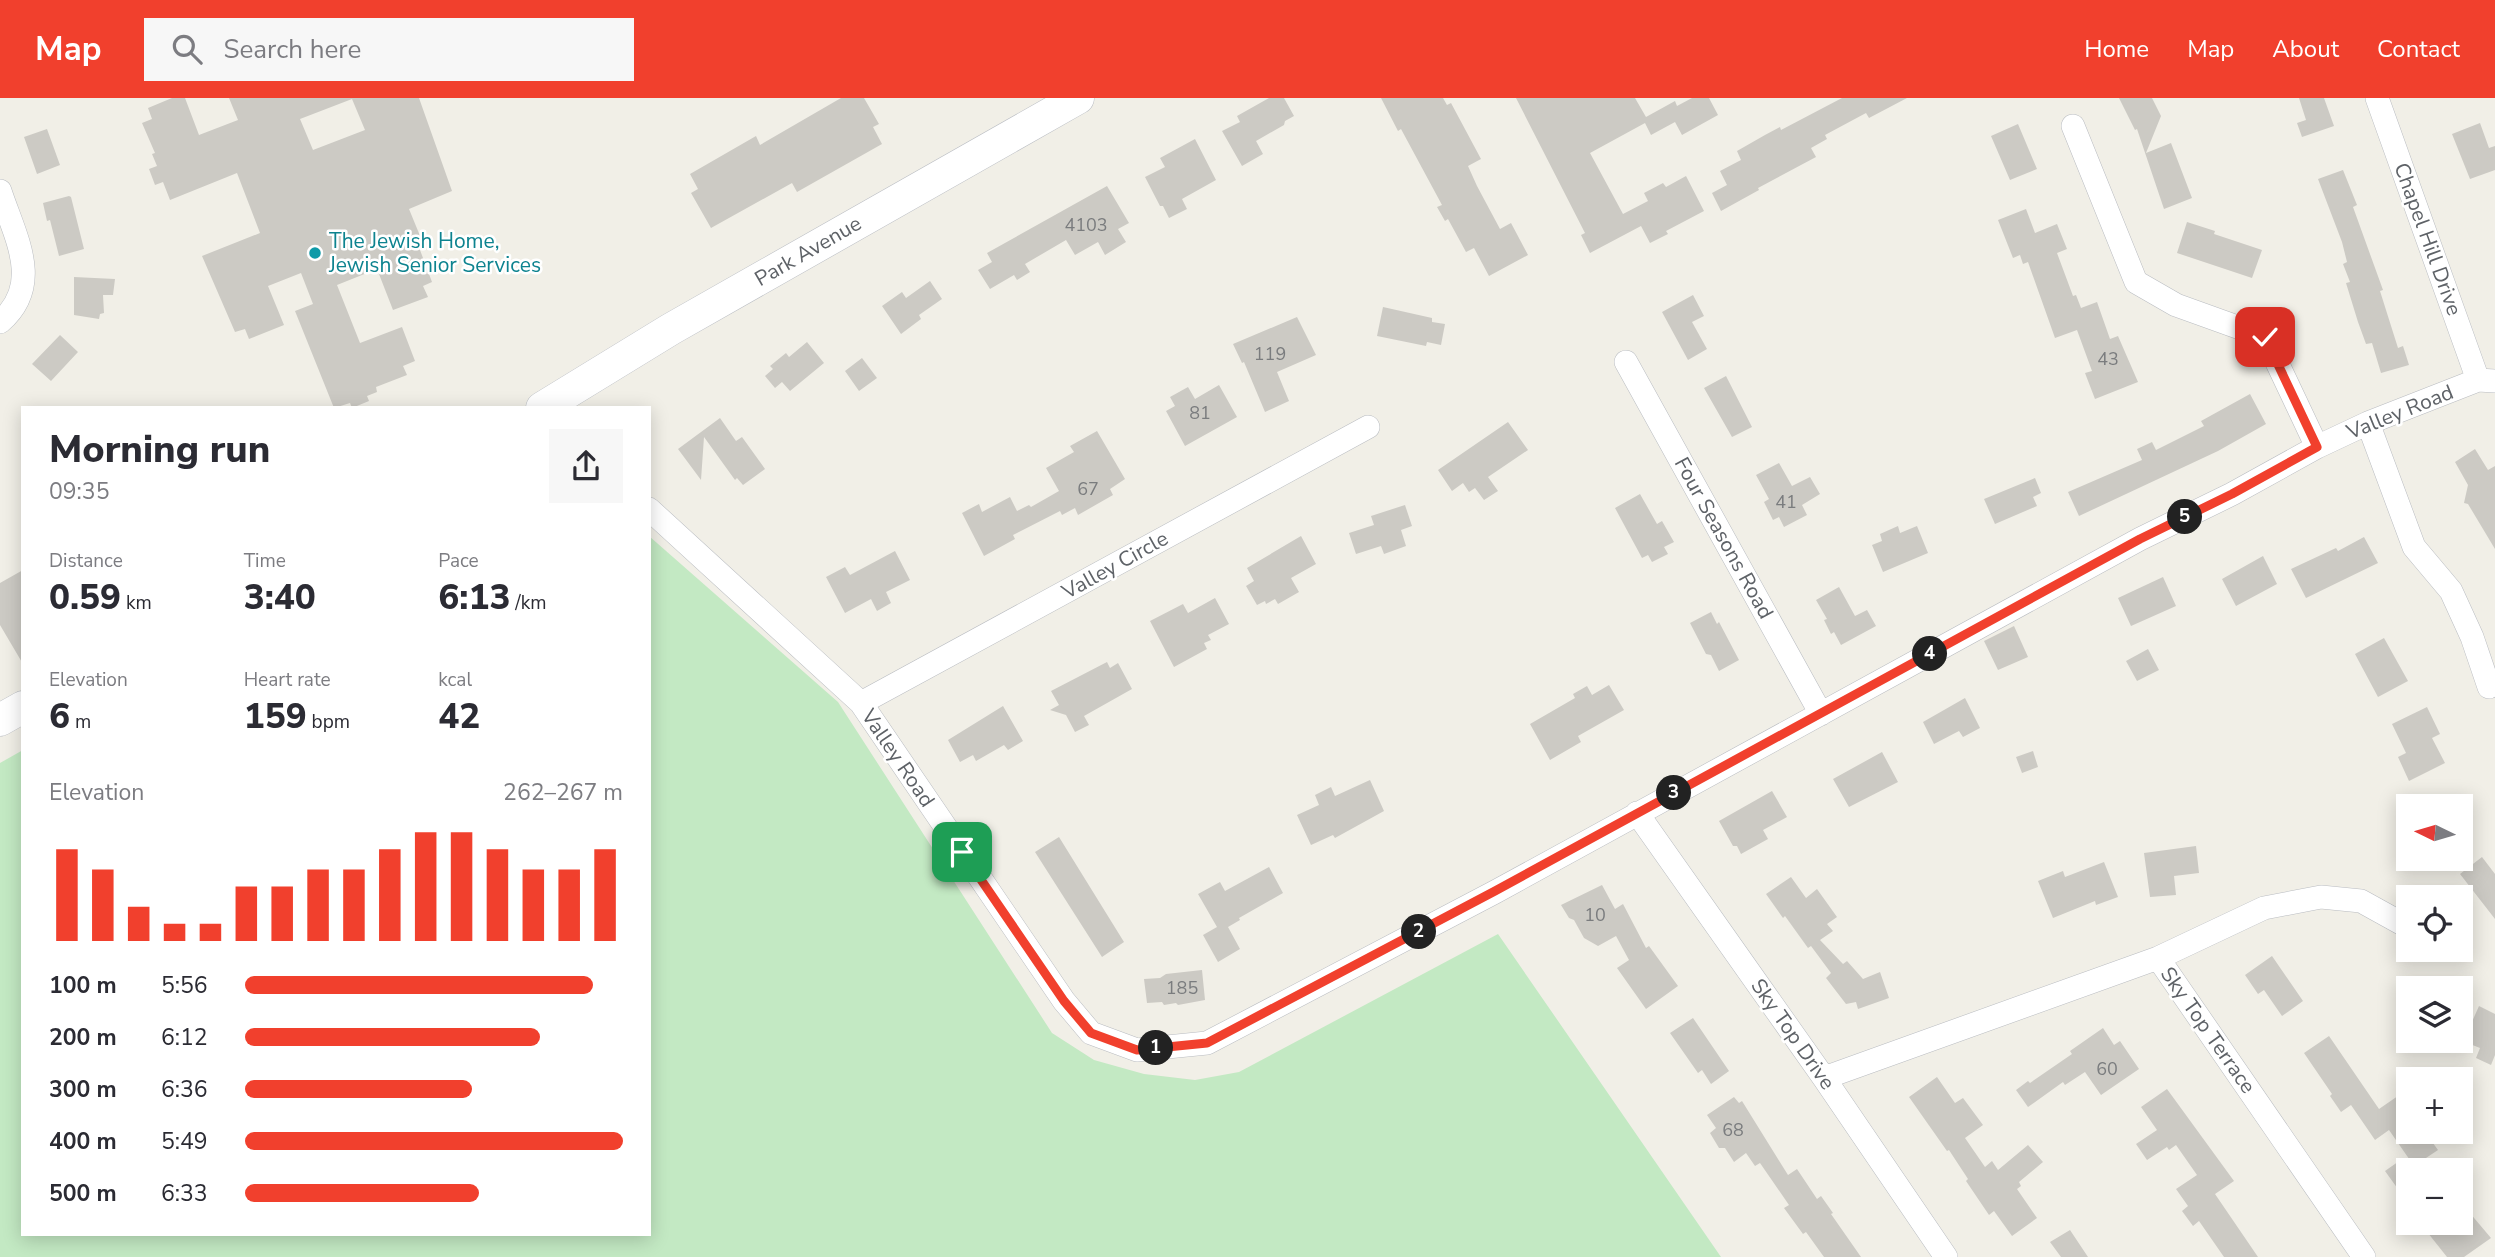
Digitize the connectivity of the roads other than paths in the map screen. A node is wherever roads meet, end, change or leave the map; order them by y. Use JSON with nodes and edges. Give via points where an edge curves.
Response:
{"nodes":[{"id":1,"x":1078,"y":98,"type":"edge"},
{"id":2,"x":2377,"y":98,"type":"edge"},
{"id":3,"x":2073,"y":126,"type":"dead end"},
{"id":4,"x":0,"y":191,"type":"edge"},
{"id":5,"x":0,"y":321,"type":"edge"},
{"id":6,"x":1626,"y":362,"type":"dead end"},
{"id":7,"x":2487,"y":381,"type":"edge"},
{"id":8,"x":544,"y":406,"type":"edge"},
{"id":9,"x":2368,"y":423,"type":"junction"},
{"id":10,"x":1368,"y":427,"type":"dead end"},
{"id":11,"x":2317,"y":447,"type":"junction"},
{"id":12,"x":651,"y":511,"type":"edge"},
{"id":13,"x":2489,"y":687,"type":"dead end"},
{"id":14,"x":861,"y":703,"type":"junction"},
{"id":15,"x":21,"y":708,"type":"edge"},
{"id":16,"x":1822,"y":714,"type":"junction"},
{"id":17,"x":0,"y":720,"type":"edge"},
{"id":18,"x":1637,"y":813,"type":"junction"},
{"id":19,"x":2396,"y":920,"type":"edge"},
{"id":20,"x":2158,"y":958,"type":"junction"},
{"id":21,"x":1824,"y":1078,"type":"junction"},
{"id":22,"x":1946,"y":1257,"type":"edge"},
{"id":23,"x":2364,"y":1257,"type":"edge"}],
"edges":[{"from":1,"to":8,"type":"main road","name":"Park Avenue"},
{"from":2,"to":7,"type":"street","name":"Chapel Hill Drive"},
{"from":3,"to":11,"type":"street","via":[[2136,282],[2176,305],[2265,337]]},
{"from":4,"to":5,"type":"street","via":[[24,273],[18,302]]},
{"from":6,"to":16,"type":"street","name":"Four Seasons Road"},
{"from":7,"to":9,"type":"street","name":"Valley Road"},
{"from":9,"to":11,"type":"street","name":"Valley Road"},
{"from":9,"to":13,"type":"street","via":[[2414,547],[2451,591]]},
{"from":10,"to":14,"type":"street","name":"Valley Circle"},
{"from":11,"to":16,"type":"street","name":"Valley Road"},
{"from":12,"to":14,"type":"street","name":"Valley Road"},
{"from":14,"to":18,"type":"street","name":"Valley Road","via":[[1064,1001],[1091,1033],[1137,1050],[1207,1043]]},
{"from":15,"to":17,"type":"main road"},
{"from":16,"to":18,"type":"street","name":"Valley Road"},
{"from":18,"to":21,"type":"street","name":"Sky Top Drive"},
{"from":19,"to":20,"type":"street","via":[[2361,901],[2321,897],[2264,908]]},
{"from":20,"to":21,"type":"street","name":"Sky Top Terrace"},
{"from":20,"to":23,"type":"street","name":"Sky Top Terrace"},
{"from":21,"to":22,"type":"street","name":"Sky Top Drive"}]}
